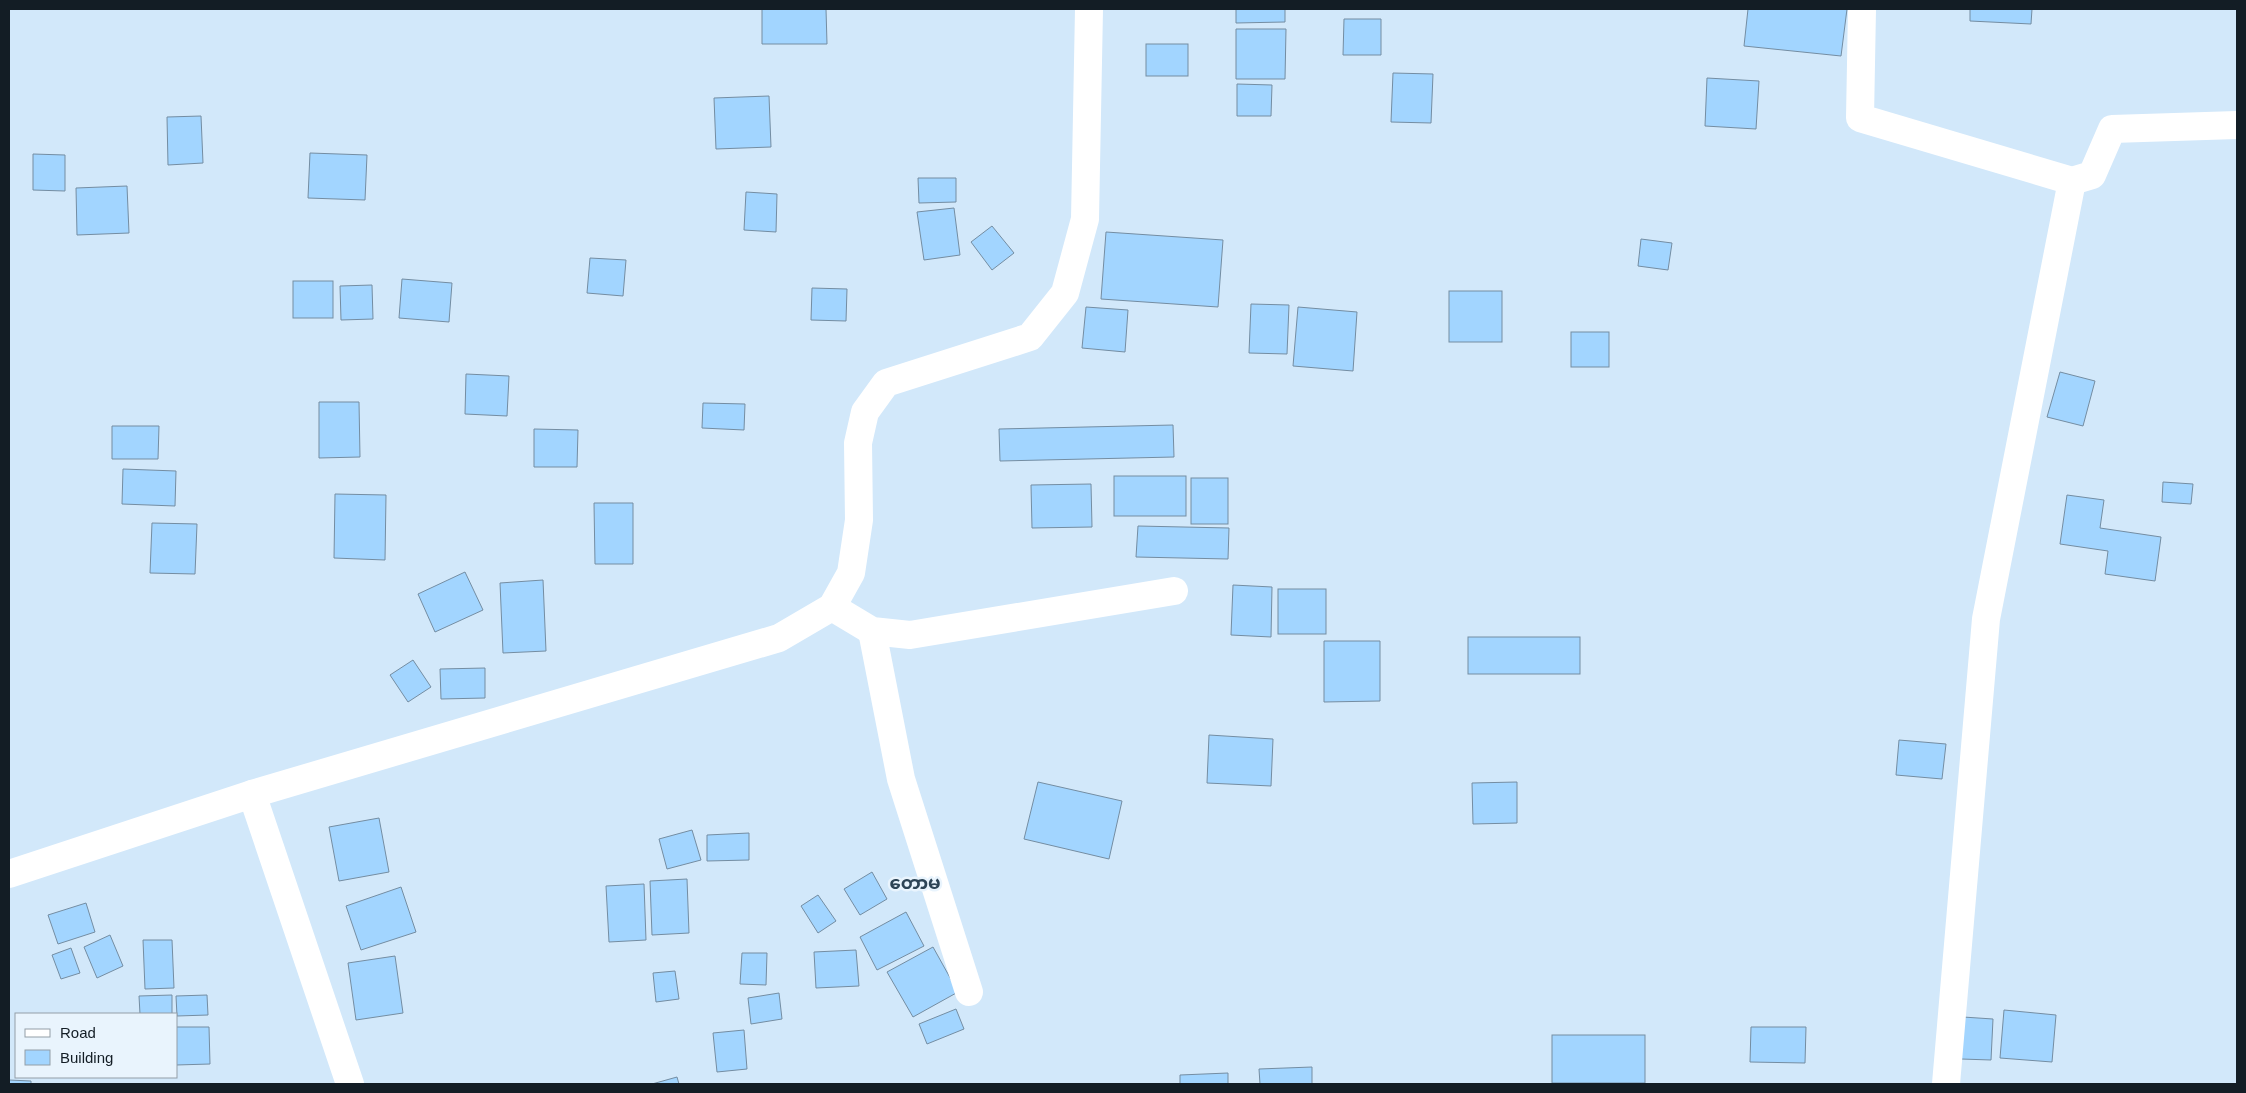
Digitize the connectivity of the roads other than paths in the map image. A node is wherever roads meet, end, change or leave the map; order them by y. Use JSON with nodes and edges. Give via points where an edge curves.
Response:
{"nodes":[{"id":1,"x":1089,"y":9,"type":"edge"},
{"id":2,"x":1862,"y":9,"type":"edge"},
{"id":3,"x":2237,"y":125,"type":"edge"},
{"id":4,"x":2072,"y":180,"type":"junction"},
{"id":5,"x":1174,"y":591,"type":"dead end"},
{"id":6,"x":832,"y":607,"type":"junction"},
{"id":7,"x":872,"y":631,"type":"junction"},
{"id":8,"x":252,"y":794,"type":"junction"},
{"id":9,"x":9,"y":874,"type":"edge"},
{"id":10,"x":969,"y":992,"type":"dead end"},
{"id":11,"x":350,"y":1084,"type":"edge"},
{"id":12,"x":1946,"y":1084,"type":"edge"}],
"edges":[{"from":1,"to":6,"type":"street","via":[[1085,219],[1065,293],[1030,338],[886,383],[865,412],[858,443],[859,520],[852,573]]},
{"from":2,"to":4,"type":"street","via":[[1860,118]]},
{"from":3,"to":4,"type":"street","via":[[2112,129],[2092,175]]},
{"from":4,"to":12,"type":"street","via":[[1986,619]]},
{"from":5,"to":7,"type":"street","via":[[910,635]]},
{"from":6,"to":7,"type":"street"},
{"from":6,"to":8,"type":"street","via":[[779,638]]},
{"from":7,"to":10,"type":"street","via":[[901,780]]},
{"from":8,"to":9,"type":"street"},
{"from":8,"to":11,"type":"street"}]}
